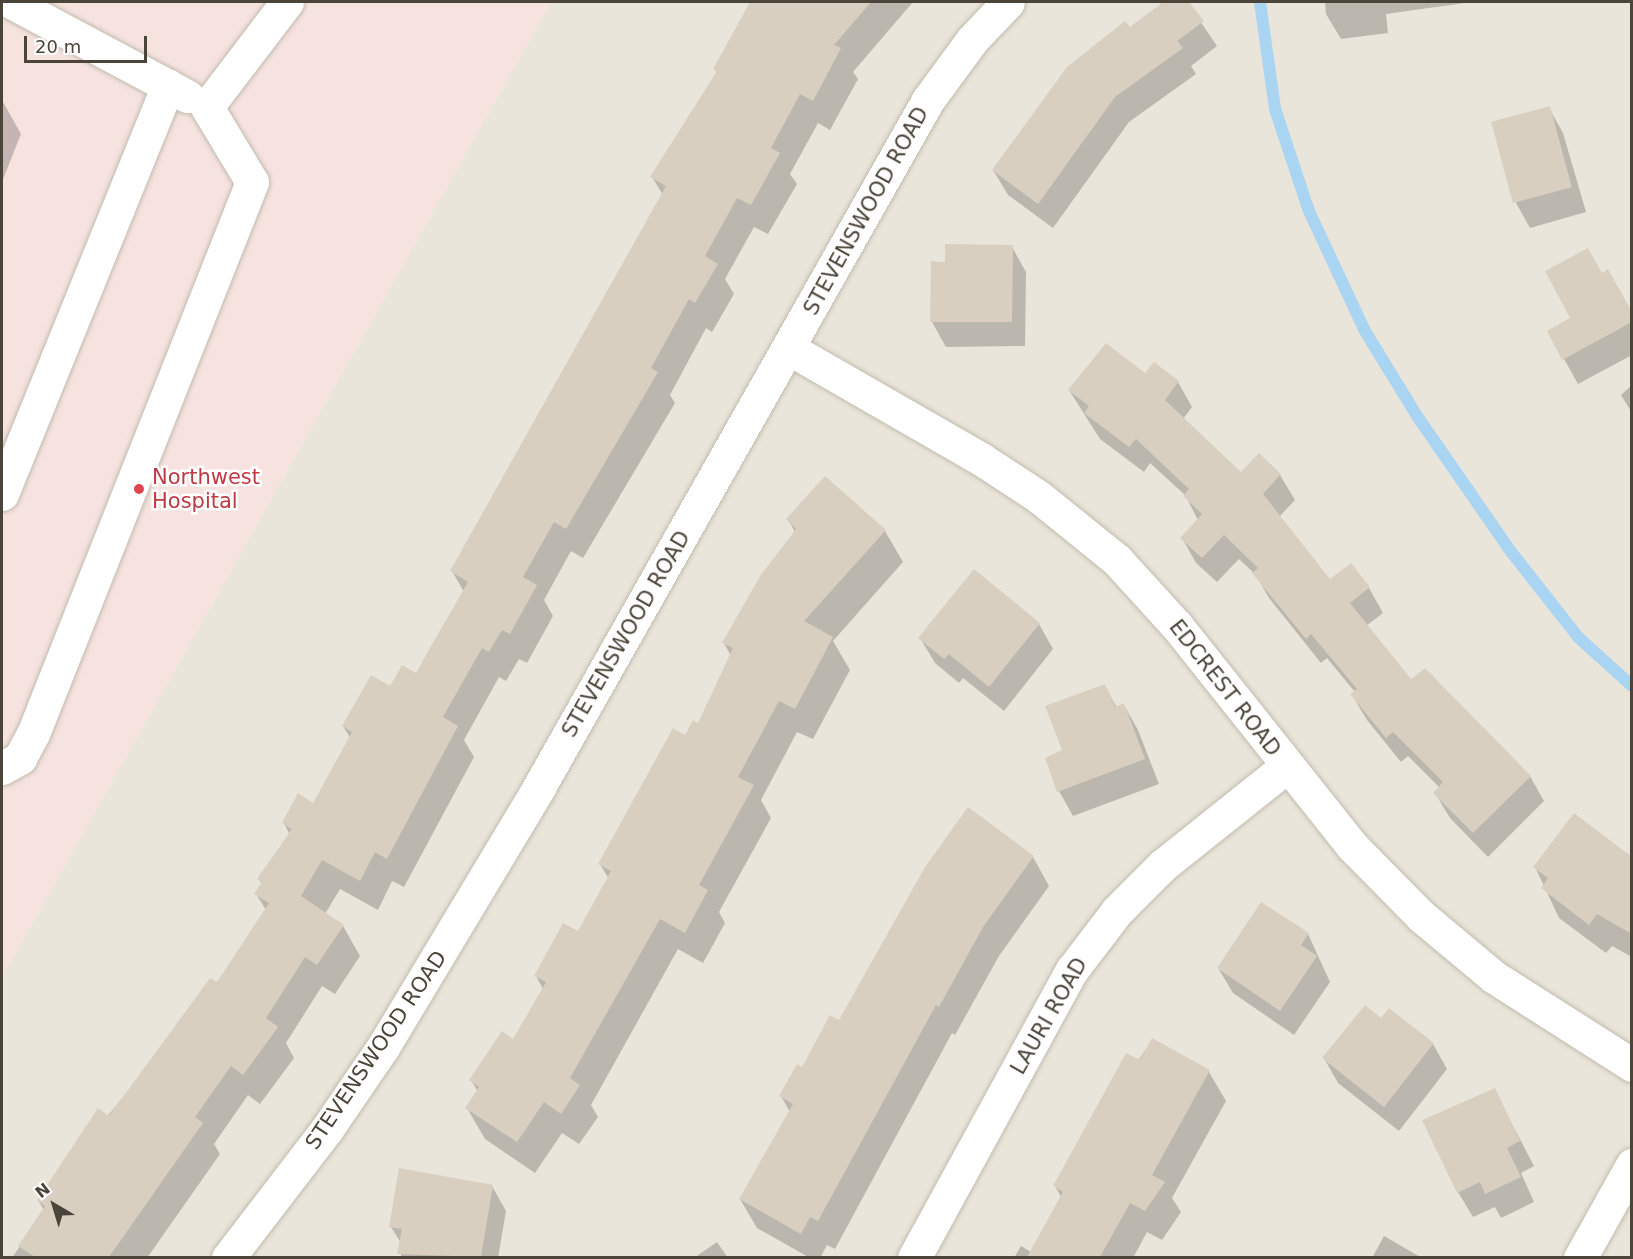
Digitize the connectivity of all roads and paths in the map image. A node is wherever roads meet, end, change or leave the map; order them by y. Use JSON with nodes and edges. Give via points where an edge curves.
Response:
{"nodes":[{"id":1,"x":10,"y":2,"type":"edge"},
{"id":2,"x":287,"y":2,"type":"edge"},
{"id":3,"x":1008,"y":2,"type":"edge"},
{"id":4,"x":168,"y":86,"type":"junction"},
{"id":5,"x":207,"y":107,"type":"junction"},
{"id":6,"x":788,"y":348,"type":"junction"},
{"id":7,"x":2,"y":494,"type":"edge"},
{"id":8,"x":1287,"y":766,"type":"junction"},
{"id":9,"x":2,"y":768,"type":"edge"},
{"id":10,"x":1632,"y":1065,"type":"edge"},
{"id":11,"x":1632,"y":1165,"type":"edge"},
{"id":12,"x":240,"y":1253,"type":"edge"},
{"id":13,"x":914,"y":1257,"type":"edge"},
{"id":14,"x":1580,"y":1257,"type":"edge"}],
"edges":[{"from":1,"to":4,"type":"street"},
{"from":2,"to":5,"type":"street"},
{"from":3,"to":6,"type":"street","name":"STEVENSWOOD ROAD","via":[[972,40],[928,100]]},
{"from":4,"to":5,"type":"street"},
{"from":4,"to":7,"type":"street"},
{"from":5,"to":9,"type":"street","via":[[252,182],[33,734],[20,758]]},
{"from":6,"to":8,"type":"street","name":"EDCREST ROAD","via":[[1030,490],[1117,560],[1177,626]]},
{"from":6,"to":12,"type":"street","name":"STEVENSWOOD ROAD","via":[[468,909],[339,1111]]},
{"from":8,"to":10,"type":"street","name":"EDCREST ROAD","via":[[1352,846],[1421,916],[1494,977]]},
{"from":8,"to":13,"type":"street","name":"LAURI ROAD","via":[[1163,865],[1117,911],[1072,970]]},
{"from":11,"to":14,"type":"street"}]}
